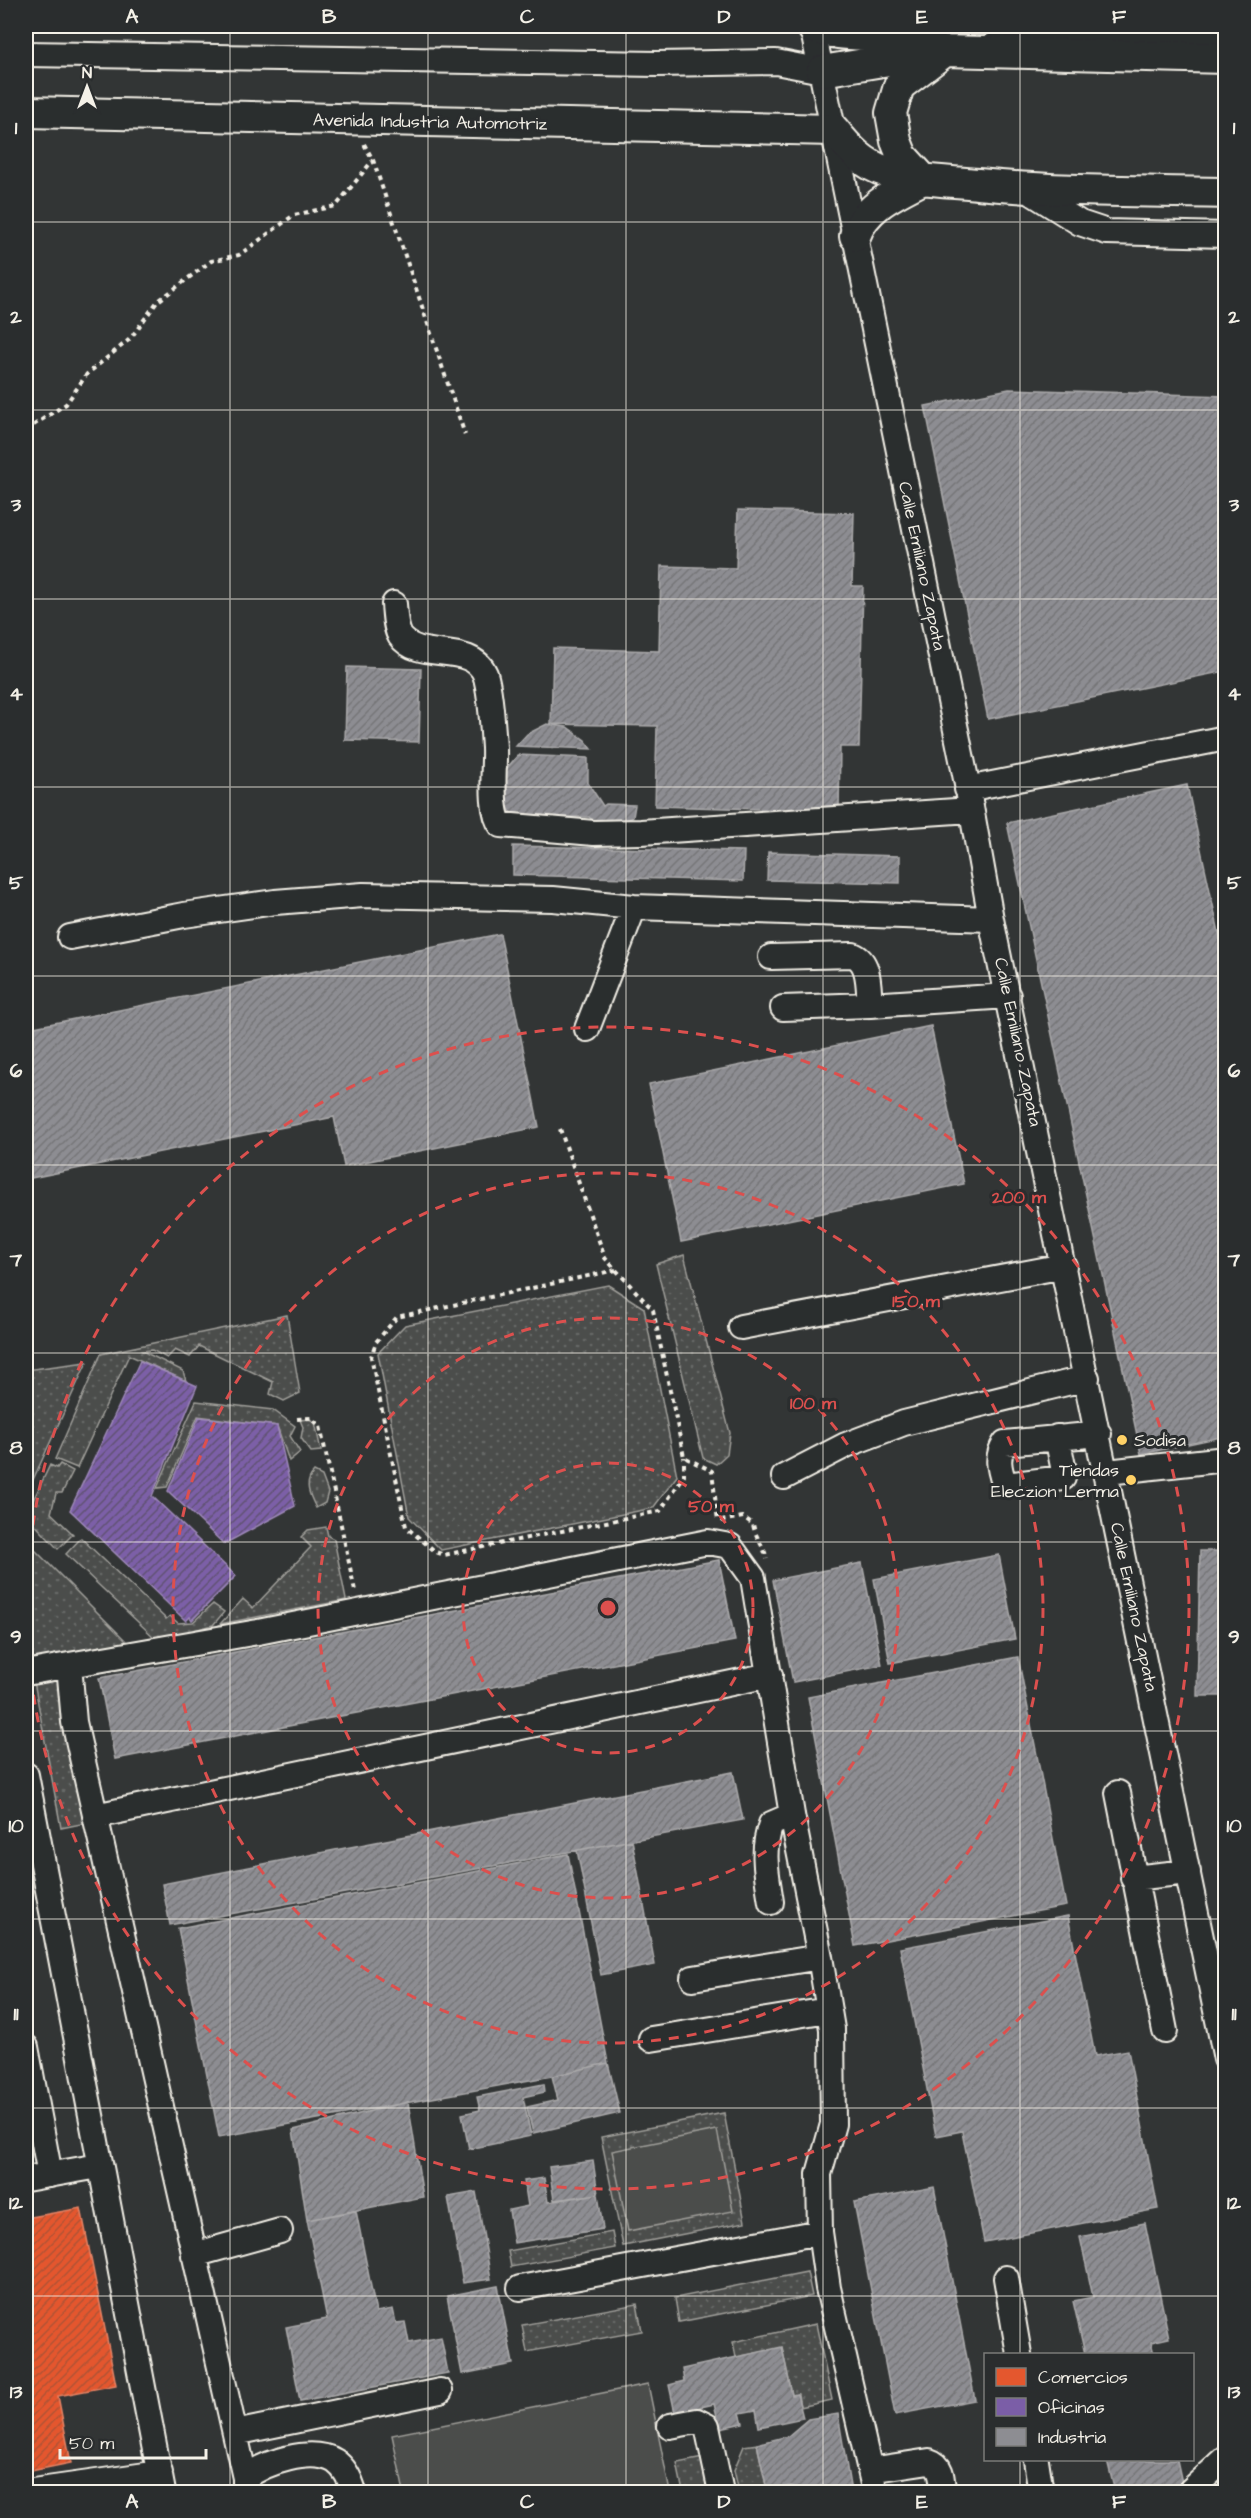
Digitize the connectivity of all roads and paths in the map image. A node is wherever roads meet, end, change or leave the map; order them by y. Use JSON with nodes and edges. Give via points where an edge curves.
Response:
{"nodes":[{"id":1,"x":812,"y":26,"type":"edge"},
{"id":2,"x":1226,"y":35,"type":"edge"},
{"id":3,"x":944,"y":51,"type":"junction"},
{"id":4,"x":980,"y":53,"type":"junction"},
{"id":5,"x":26,"y":54,"type":"edge"},
{"id":6,"x":1226,"y":58,"type":"edge"},
{"id":7,"x":822,"y":71,"type":"junction"},
{"id":8,"x":26,"y":112,"type":"edge"},
{"id":9,"x":351,"y":120,"type":"junction"},
{"id":10,"x":834,"y":130,"type":"junction"},
{"id":11,"x":373,"y":160,"type":"junction"},
{"id":12,"x":923,"y":179,"type":"junction"},
{"id":13,"x":1026,"y":189,"type":"junction"},
{"id":14,"x":1226,"y":193,"type":"edge"},
{"id":15,"x":1226,"y":235,"type":"edge"},
{"id":16,"x":855,"y":236,"type":"junction"},
{"id":17,"x":26,"y":430,"type":"edge"},
{"id":18,"x":465,"y":435,"type":"dead end"},
{"id":19,"x":394,"y":604,"type":"dead end"},
{"id":20,"x":1226,"y":738,"type":"edge"},
{"id":21,"x":969,"y":799,"type":"junction"},
{"id":22,"x":634,"y":907,"type":"junction"},
{"id":23,"x":991,"y":919,"type":"junction"},
{"id":24,"x":70,"y":937,"type":"dead end"},
{"id":25,"x":771,"y":957,"type":"dead end"},
{"id":26,"x":1008,"y":996,"type":"junction"},
{"id":27,"x":870,"y":1005,"type":"junction"},
{"id":28,"x":783,"y":1008,"type":"dead end"},
{"id":29,"x":587,"y":1029,"type":"dead end"},
{"id":30,"x":560,"y":1129,"type":"dead end"},
{"id":31,"x":1064,"y":1266,"type":"junction"},
{"id":32,"x":616,"y":1270,"type":"junction"},
{"id":33,"x":741,"y":1327,"type":"dead end"},
{"id":34,"x":1087,"y":1378,"type":"junction"},
{"id":35,"x":297,"y":1419,"type":"dead end"},
{"id":36,"x":1099,"y":1434,"type":"junction"},
{"id":37,"x":1056,"y":1437,"type":"dead end"},
{"id":38,"x":684,"y":1457,"type":"junction"},
{"id":39,"x":1226,"y":1460,"type":"edge"},
{"id":40,"x":1107,"y":1472,"type":"junction"},
{"id":41,"x":784,"y":1477,"type":"dead end"},
{"id":42,"x":718,"y":1522,"type":"dead end"},
{"id":43,"x":356,"y":1595,"type":"dead end"},
{"id":44,"x":69,"y":1665,"type":"junction"},
{"id":45,"x":26,"y":1673,"type":"edge"},
{"id":46,"x":770,"y":1675,"type":"junction"},
{"id":47,"x":26,"y":1775,"type":"edge"},
{"id":48,"x":1118,"y":1793,"type":"dead end"},
{"id":49,"x":792,"y":1815,"type":"junction"},
{"id":50,"x":95,"y":1816,"type":"junction"},
{"id":51,"x":1188,"y":1872,"type":"junction"},
{"id":52,"x":1133,"y":1878,"type":"junction"},
{"id":53,"x":771,"y":1902,"type":"dead end"},
{"id":54,"x":820,"y":1957,"type":"junction"},
{"id":55,"x":693,"y":1978,"type":"dead end"},
{"id":56,"x":828,"y":2010,"type":"junction"},
{"id":57,"x":1165,"y":2031,"type":"dead end"},
{"id":58,"x":651,"y":2039,"type":"dead end"},
{"id":59,"x":26,"y":2047,"type":"edge"},
{"id":60,"x":1226,"y":2059,"type":"edge"},
{"id":61,"x":99,"y":2166,"type":"junction"},
{"id":62,"x":50,"y":2175,"type":"junction"},
{"id":63,"x":26,"y":2179,"type":"edge"},
{"id":64,"x":280,"y":2231,"type":"dead end"},
{"id":65,"x":820,"y":2232,"type":"junction"},
{"id":66,"x":194,"y":2255,"type":"junction"},
{"id":67,"x":1006,"y":2278,"type":"dead end"},
{"id":68,"x":520,"y":2288,"type":"dead end"},
{"id":69,"x":1019,"y":2353,"type":"edge"},
{"id":70,"x":440,"y":2391,"type":"dead end"},
{"id":71,"x":670,"y":2426,"type":"dead end"},
{"id":72,"x":235,"y":2433,"type":"junction"},
{"id":73,"x":1226,"y":2458,"type":"edge"},
{"id":74,"x":1036,"y":2461,"type":"edge"},
{"id":75,"x":872,"y":2481,"type":"edge"},
{"id":76,"x":162,"y":2483,"type":"edge"},
{"id":77,"x":245,"y":2485,"type":"edge"},
{"id":78,"x":26,"y":2492,"type":"edge"},
{"id":79,"x":354,"y":2493,"type":"edge"},
{"id":80,"x":721,"y":2493,"type":"edge"},
{"id":81,"x":943,"y":2493,"type":"edge"},
{"id":82,"x":1041,"y":2493,"type":"edge"},
{"id":83,"x":1189,"y":2493,"type":"edge"}],
"edges":[{"from":1,"to":3,"type":"main road","via":[[829,33],[917,41]]},
{"from":1,"to":7,"type":"street","name":"Calle Emiliano Zapata"},
{"from":2,"to":4,"type":"street","via":[[1038,30],[1018,32]]},
{"from":3,"to":4,"type":"main road"},
{"from":3,"to":7,"type":"main road"},
{"from":3,"to":12,"type":"main road","via":[[899,86],[891,113],[902,156]]},
{"from":4,"to":6,"type":"main road"},
{"from":5,"to":7,"type":"street","via":[[776,62]]},
{"from":7,"to":10,"type":"street","name":"Calle Emiliano Zapata"},
{"from":8,"to":9,"type":"main road","name":"Avenida Industria Automotriz"},
{"from":9,"to":10,"type":"main road","name":"Avenida Industria Automotriz"},
{"from":9,"to":11,"type":"path"},
{"from":10,"to":12,"type":"main road","via":[[850,151],[866,162],[885,172]]},
{"from":10,"to":16,"type":"street","name":"Calle Emiliano Zapata"},
{"from":11,"to":17,"type":"path","via":[[336,206],[294,215],[238,255],[211,261],[157,302],[130,339],[87,374],[66,404]]},
{"from":11,"to":18,"type":"path"},
{"from":12,"to":13,"type":"main road"},
{"from":12,"to":16,"type":"main road","via":[[873,208],[858,225]]},
{"from":13,"to":14,"type":"main road"},
{"from":13,"to":15,"type":"street","via":[[1080,223],[1107,232]]},
{"from":16,"to":21,"type":"street","name":"Calle Emiliano Zapata"},
{"from":19,"to":21,"type":"street","via":[[400,635],[415,648],[461,656],[479,664],[485,676],[494,745],[495,814],[501,825],[594,833],[641,832]]},
{"from":20,"to":21,"type":"street"},
{"from":21,"to":23,"type":"street","name":"Calle Emiliano Zapata"},
{"from":22,"to":23,"type":"street"},
{"from":22,"to":24,"type":"street","via":[[553,899],[363,895],[184,915]]},
{"from":22,"to":29,"type":"street"},
{"from":23,"to":26,"type":"street","name":"Calle Emiliano Zapata"},
{"from":25,"to":27,"type":"street","via":[[858,957],[866,968]]},
{"from":26,"to":27,"type":"street"},
{"from":26,"to":31,"type":"street","name":"Calle Emiliano Zapata"},
{"from":27,"to":28,"type":"street"},
{"from":30,"to":32,"type":"path","via":[[605,1258]]},
{"from":31,"to":33,"type":"street"},
{"from":31,"to":34,"type":"street","name":"Calle Emiliano Zapata"},
{"from":32,"to":38,"type":"path","via":[[652,1310]]},
{"from":32,"to":38,"type":"path","via":[[397,1317],[376,1342],[371,1357],[406,1527],[444,1555],[660,1511],[684,1476]]},
{"from":34,"to":36,"type":"street","name":"Calle Emiliano Zapata"},
{"from":34,"to":41,"type":"street","via":[[904,1423],[846,1445]]},
{"from":35,"to":43,"type":"path","via":[[311,1418],[320,1426]]},
{"from":36,"to":37,"type":"street"},
{"from":36,"to":40,"type":"street","name":"Calle Emiliano Zapata"},
{"from":38,"to":42,"type":"path","via":[[712,1471]]},
{"from":39,"to":40,"type":"street"},
{"from":40,"to":51,"type":"street","name":"Calle Emiliano Zapata"},
{"from":44,"to":45,"type":"street"},
{"from":44,"to":46,"type":"street","via":[[258,1632],[708,1542],[730,1546],[753,1578]]},
{"from":44,"to":50,"type":"street","via":[[74,1722]]},
{"from":46,"to":49,"type":"street"},
{"from":46,"to":50,"type":"street"},
{"from":47,"to":61,"type":"street"},
{"from":48,"to":52,"type":"street"},
{"from":49,"to":53,"type":"street","via":[[771,1824],[765,1839]]},
{"from":49,"to":54,"type":"street"},
{"from":50,"to":66,"type":"street"},
{"from":51,"to":52,"type":"street"},
{"from":51,"to":60,"type":"street","name":"Calle Emiliano Zapata"},
{"from":52,"to":57,"type":"street"},
{"from":54,"to":55,"type":"street"},
{"from":54,"to":56,"type":"street"},
{"from":56,"to":58,"type":"street"},
{"from":56,"to":65,"type":"street","via":[[832,2029],[833,2124],[819,2174]]},
{"from":59,"to":62,"type":"street"},
{"from":61,"to":62,"type":"street"},
{"from":61,"to":76,"type":"street"},
{"from":62,"to":63,"type":"street"},
{"from":64,"to":66,"type":"street"},
{"from":65,"to":68,"type":"street"},
{"from":65,"to":75,"type":"street","via":[[828,2288]]},
{"from":66,"to":72,"type":"street"},
{"from":67,"to":69,"type":"street"},
{"from":70,"to":72,"type":"street"},
{"from":71,"to":80,"type":"street","via":[[697,2421],[707,2426]]},
{"from":72,"to":77,"type":"street"},
{"from":73,"to":83,"type":"street"},
{"from":74,"to":82,"type":"street"},
{"from":75,"to":81,"type":"street","via":[[929,2461],[941,2472]]},
{"from":76,"to":78,"type":"street"},
{"from":77,"to":79,"type":"street","via":[[258,2468],[315,2456],[337,2462]]}]}
